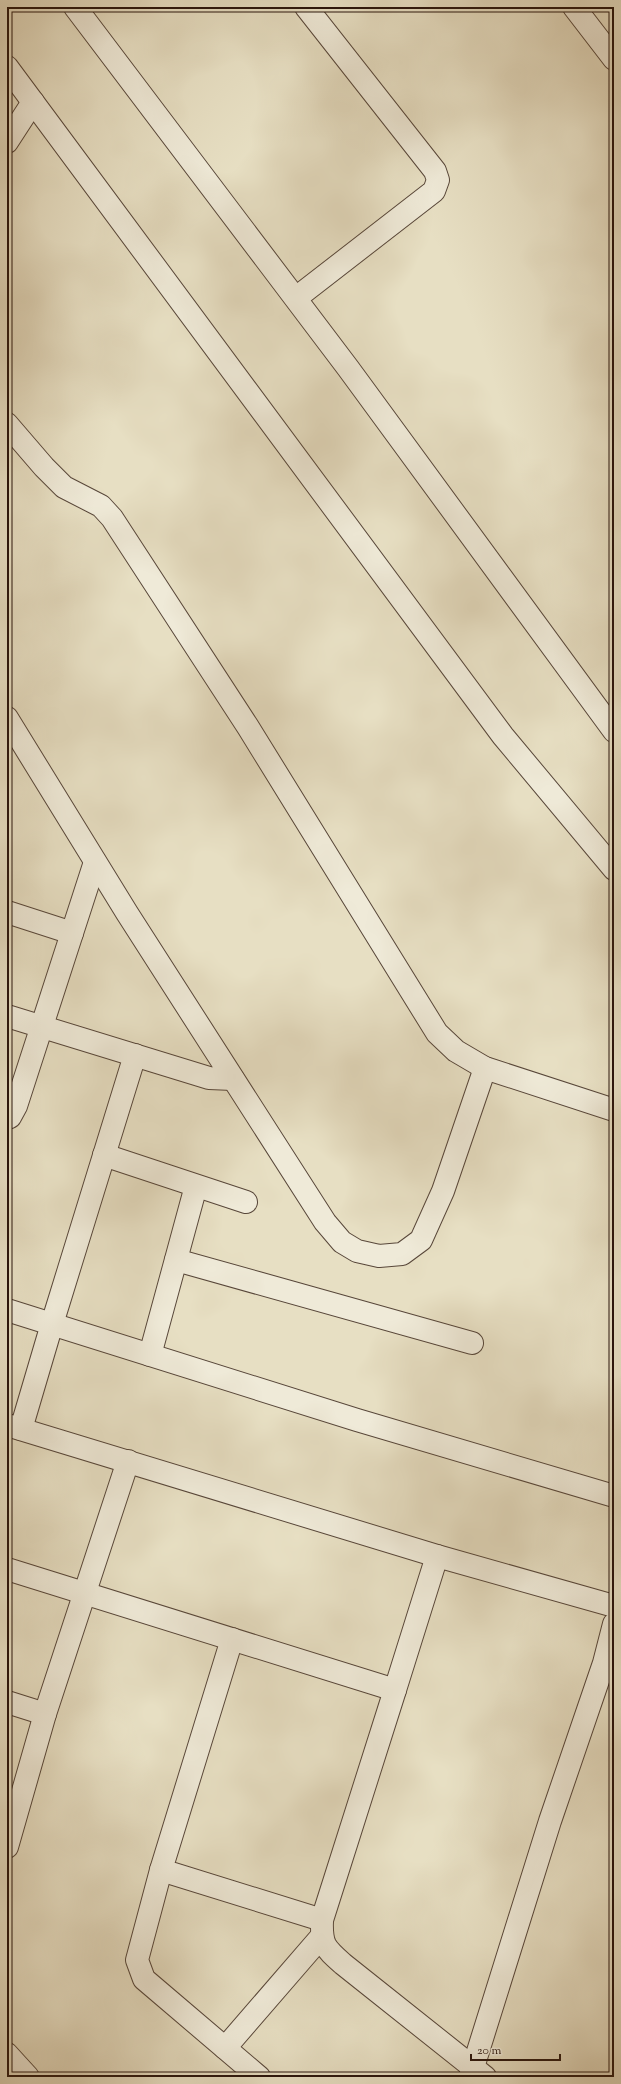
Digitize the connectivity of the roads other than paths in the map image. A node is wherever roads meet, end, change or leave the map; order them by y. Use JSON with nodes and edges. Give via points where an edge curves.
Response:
{"nodes":[{"id":1,"x":75,"y":7,"type":"edge"},
{"id":2,"x":306,"y":7,"type":"edge"},
{"id":3,"x":574,"y":7,"type":"edge"},
{"id":4,"x":614,"y":59,"type":"edge"},
{"id":5,"x":7,"y":67,"type":"edge"},
{"id":6,"x":33,"y":102,"type":"junction"},
{"id":7,"x":7,"y":142,"type":"edge"},
{"id":8,"x":296,"y":298,"type":"junction"},
{"id":9,"x":7,"y":424,"type":"edge"},
{"id":10,"x":7,"y":718,"type":"edge"},
{"id":11,"x":614,"y":731,"type":"edge"},
{"id":12,"x":96,"y":862,"type":"junction"},
{"id":13,"x":614,"y":869,"type":"edge"},
{"id":14,"x":7,"y":912,"type":"edge"},
{"id":15,"x":72,"y":933,"type":"junction"},
{"id":16,"x":7,"y":1016,"type":"edge"},
{"id":17,"x":42,"y":1027,"type":"junction"},
{"id":18,"x":136,"y":1055,"type":"junction"},
{"id":19,"x":485,"y":1068,"type":"junction"},
{"id":20,"x":233,"y":1079,"type":"junction"},
{"id":21,"x":614,"y":1110,"type":"edge"},
{"id":22,"x":7,"y":1118,"type":"edge"},
{"id":23,"x":104,"y":1155,"type":"junction"},
{"id":24,"x":196,"y":1186,"type":"junction"},
{"id":25,"x":246,"y":1202,"type":"dead end"},
{"id":26,"x":176,"y":1260,"type":"junction"},
{"id":27,"x":7,"y":1310,"type":"edge"},
{"id":28,"x":52,"y":1324,"type":"junction"},
{"id":29,"x":472,"y":1343,"type":"dead end"},
{"id":30,"x":150,"y":1355,"type":"junction"},
{"id":31,"x":14,"y":1427,"type":"edge"},
{"id":32,"x":128,"y":1462,"type":"junction"},
{"id":33,"x":614,"y":1496,"type":"edge"},
{"id":34,"x":437,"y":1556,"type":"junction"},
{"id":35,"x":7,"y":1569,"type":"edge"},
{"id":36,"x":86,"y":1595,"type":"junction"},
{"id":37,"x":614,"y":1606,"type":"edge"},
{"id":38,"x":614,"y":1624,"type":"edge"},
{"id":39,"x":232,"y":1639,"type":"junction"},
{"id":40,"x":609,"y":1666,"type":"edge"},
{"id":41,"x":395,"y":1690,"type":"junction"},
{"id":42,"x":7,"y":1702,"type":"edge"},
{"id":43,"x":45,"y":1714,"type":"junction"},
{"id":44,"x":8,"y":1840,"type":"edge"},
{"id":45,"x":161,"y":1870,"type":"junction"},
{"id":46,"x":322,"y":1929,"type":"junction"},
{"id":47,"x":225,"y":2048,"type":"junction"},
{"id":48,"x":7,"y":2054,"type":"edge"},
{"id":49,"x":476,"y":2074,"type":"edge"},
{"id":50,"x":28,"y":2077,"type":"edge"},
{"id":51,"x":259,"y":2077,"type":"edge"}],
"edges":[{"from":1,"to":8,"type":"street"},
{"from":2,"to":8,"type":"street","via":[[436,171],[438,180],[434,191]]},
{"from":3,"to":4,"type":"street"},
{"from":5,"to":6,"type":"street"},
{"from":6,"to":7,"type":"street"},
{"from":6,"to":13,"type":"street","via":[[503,736]]},
{"from":8,"to":11,"type":"street"},
{"from":9,"to":19,"type":"street","via":[[64,487],[101,506],[112,518],[248,727],[436,1033],[456,1051]]},
{"from":10,"to":12,"type":"street"},
{"from":12,"to":15,"type":"street"},
{"from":12,"to":20,"type":"street"},
{"from":14,"to":15,"type":"street"},
{"from":15,"to":17,"type":"street"},
{"from":16,"to":17,"type":"street"},
{"from":17,"to":18,"type":"street"},
{"from":17,"to":22,"type":"street","via":[[16,1106]]},
{"from":18,"to":20,"type":"street","via":[[210,1078]]},
{"from":18,"to":23,"type":"street"},
{"from":19,"to":20,"type":"street","via":[[443,1191],[421,1240],[402,1254],[379,1256],[357,1251],[342,1242],[325,1222]]},
{"from":19,"to":21,"type":"street"},
{"from":23,"to":24,"type":"street"},
{"from":23,"to":28,"type":"street"},
{"from":24,"to":25,"type":"street"},
{"from":24,"to":26,"type":"street"},
{"from":26,"to":29,"type":"street"},
{"from":26,"to":30,"type":"street"},
{"from":27,"to":28,"type":"street"},
{"from":28,"to":30,"type":"street"},
{"from":28,"to":31,"type":"street"},
{"from":30,"to":33,"type":"street","via":[[357,1420]]},
{"from":31,"to":32,"type":"street"},
{"from":32,"to":34,"type":"street"},
{"from":32,"to":36,"type":"street"},
{"from":34,"to":37,"type":"street"},
{"from":34,"to":41,"type":"street"},
{"from":35,"to":36,"type":"street"},
{"from":36,"to":39,"type":"street"},
{"from":36,"to":43,"type":"street"},
{"from":38,"to":40,"type":"street"},
{"from":39,"to":41,"type":"street"},
{"from":39,"to":45,"type":"street"},
{"from":40,"to":49,"type":"street","via":[[550,1821]]},
{"from":41,"to":46,"type":"street"},
{"from":42,"to":43,"type":"street"},
{"from":43,"to":44,"type":"street"},
{"from":45,"to":46,"type":"street"},
{"from":45,"to":47,"type":"street","via":[[137,1960],[144,1979]]},
{"from":46,"to":47,"type":"street"},
{"from":46,"to":49,"type":"street","via":[[327,1950]]},
{"from":47,"to":51,"type":"street"},
{"from":48,"to":50,"type":"street"}]}
